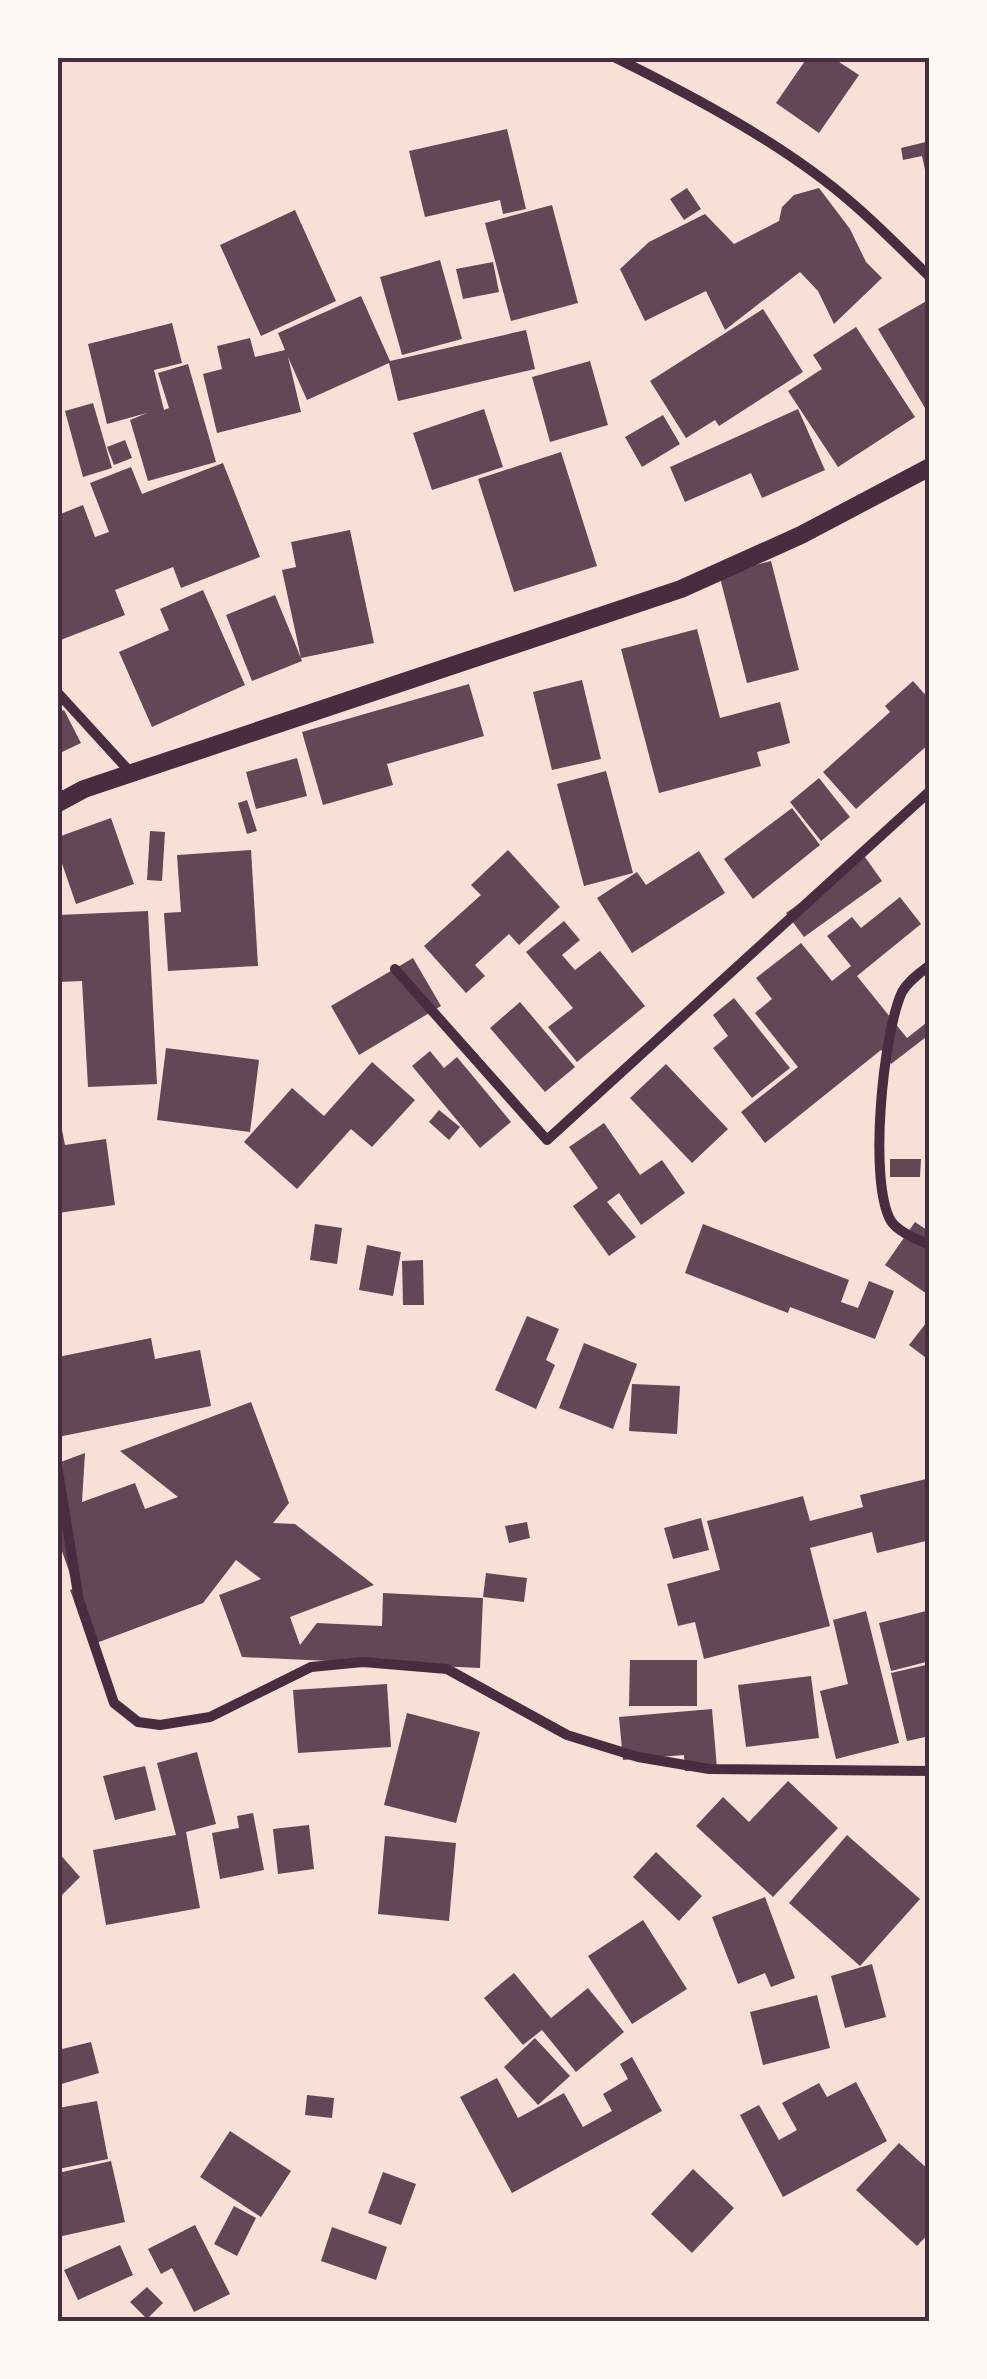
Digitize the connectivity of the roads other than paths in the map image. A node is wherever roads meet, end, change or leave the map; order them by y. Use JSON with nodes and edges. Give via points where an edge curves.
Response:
{"nodes":[{"id":1,"x":616,"y":58,"type":"edge"},
{"id":2,"x":930,"y":277,"type":"edge"},
{"id":3,"x":930,"y":467,"type":"edge"},
{"id":4,"x":58,"y":693,"type":"edge"},
{"id":5,"x":131,"y":773,"type":"junction"},
{"id":6,"x":930,"y":791,"type":"edge"},
{"id":7,"x":58,"y":804,"type":"edge"},
{"id":8,"x":930,"y":965,"type":"edge"},
{"id":9,"x":395,"y":969,"type":"dead end"},
{"id":10,"x":930,"y":1246,"type":"edge"},
{"id":11,"x":58,"y":1471,"type":"edge"},
{"id":12,"x":59,"y":1484,"type":"edge"},
{"id":13,"x":930,"y":1771,"type":"edge"}],
"edges":[{"from":1,"to":2,"type":"street","via":[[770,144],[849,200]]},
{"from":3,"to":5,"type":"street","via":[[681,590]]},
{"from":4,"to":5,"type":"street"},
{"from":5,"to":7,"type":"street"},
{"from":6,"to":9,"type":"street","via":[[546,1140]]},
{"from":8,"to":10,"type":"street","via":[[904,988],[890,1025],[879,1140],[882,1202],[894,1226]]},
{"from":11,"to":12,"type":"street"},
{"from":12,"to":13,"type":"street","via":[[85,1618],[114,1703],[138,1722],[160,1726],[210,1718],[311,1667],[363,1662],[447,1669],[567,1735],[638,1758],[709,1770]]}]}
